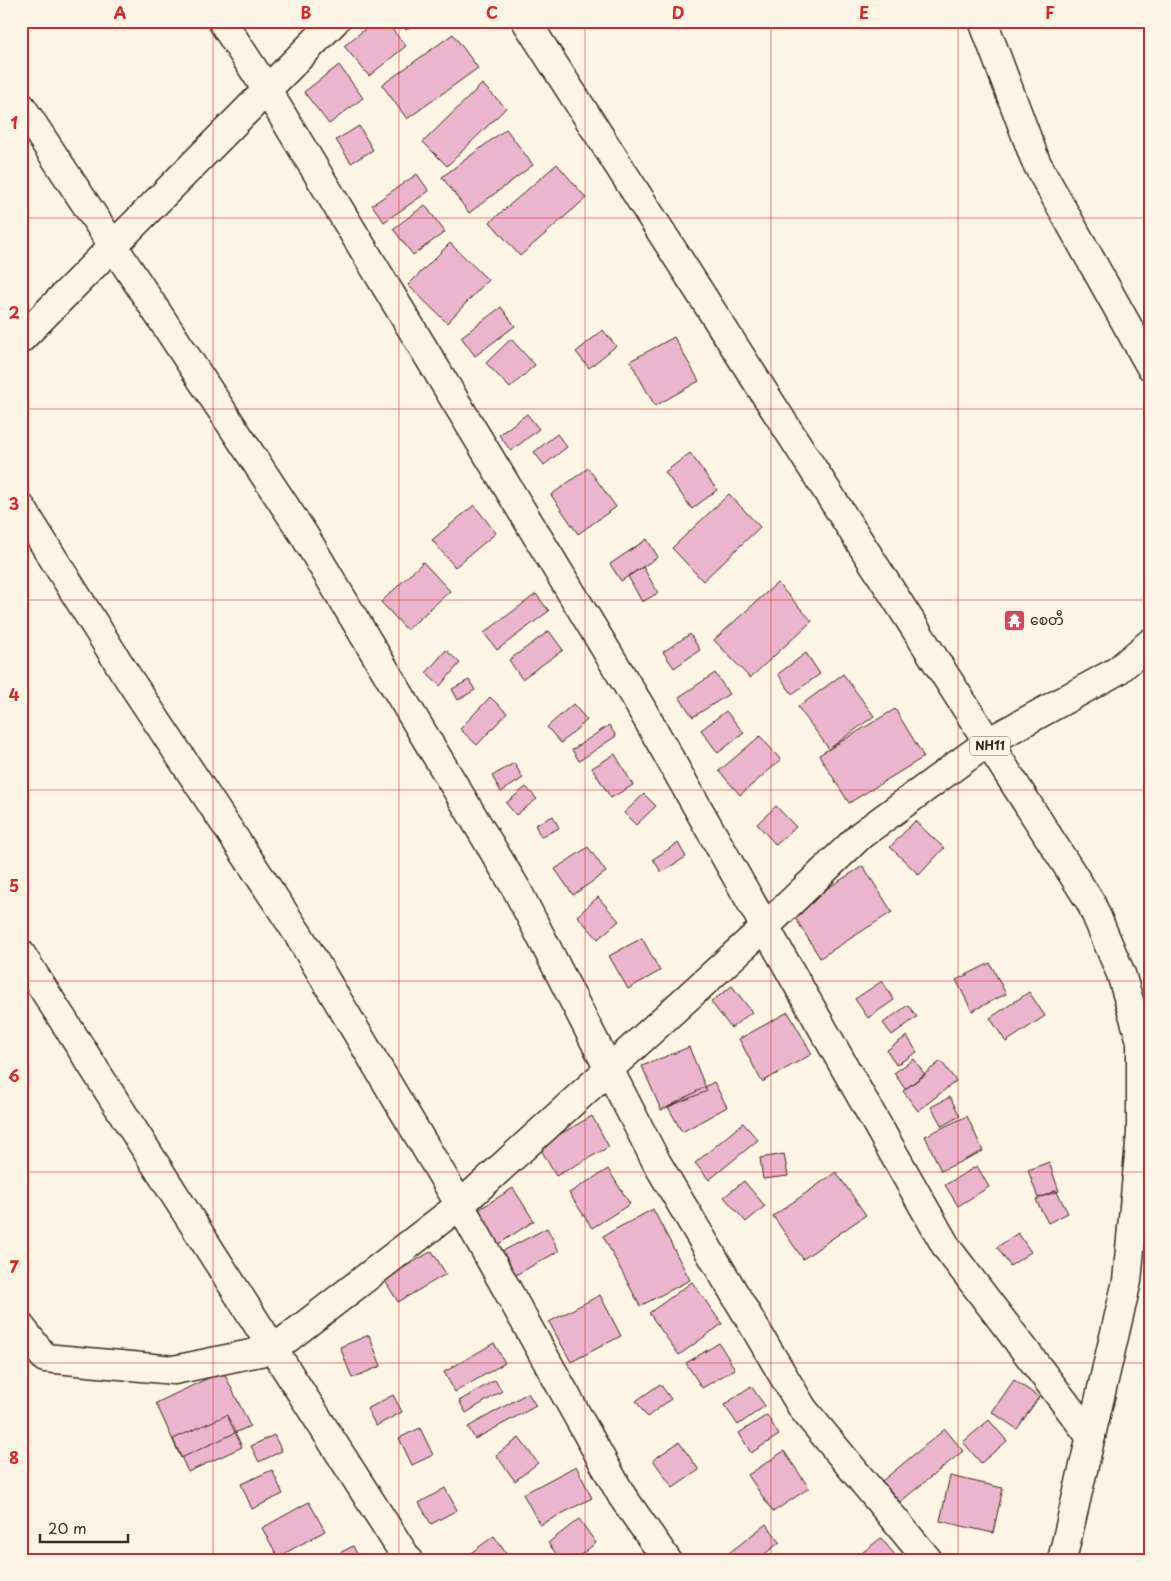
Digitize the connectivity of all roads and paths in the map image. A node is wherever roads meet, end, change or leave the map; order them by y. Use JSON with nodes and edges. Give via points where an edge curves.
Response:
{"nodes":[{"id":1,"x":222,"y":21,"type":"edge"},
{"id":2,"x":335,"y":21,"type":"edge"},
{"id":3,"x":526,"y":21,"type":"edge"},
{"id":4,"x":983,"y":21,"type":"edge"},
{"id":5,"x":267,"y":90,"type":"junction"},
{"id":6,"x":21,"y":106,"type":"edge"},
{"id":7,"x":113,"y":246,"type":"junction"},
{"id":8,"x":21,"y":339,"type":"edge"},
{"id":9,"x":1150,"y":366,"type":"edge"},
{"id":10,"x":21,"y":508,"type":"edge"},
{"id":11,"x":1150,"y":644,"type":"edge"},
{"id":12,"x":988,"y":742,"type":"junction"},
{"id":13,"x":765,"y":927,"type":"junction"},
{"id":14,"x":21,"y":954,"type":"edge"},
{"id":15,"x":608,"y":1069,"type":"junction"},
{"id":16,"x":460,"y":1205,"type":"junction"},
{"id":17,"x":21,"y":1327,"type":"edge"},
{"id":18,"x":274,"y":1349,"type":"junction"},
{"id":19,"x":1091,"y":1437,"type":"junction"},
{"id":20,"x":408,"y":1560,"type":"edge"},
{"id":21,"x":667,"y":1560,"type":"edge"},
{"id":22,"x":928,"y":1560,"type":"edge"},
{"id":23,"x":1062,"y":1560,"type":"edge"}],
"edges":[{"from":1,"to":5,"type":"main road"},
{"from":2,"to":5,"type":"main road"},
{"from":3,"to":12,"type":"main road","number":"NH11"},
{"from":4,"to":9,"type":"main road","via":[[1036,162]]},
{"from":5,"to":7,"type":"main road"},
{"from":5,"to":13,"type":"main road","via":[[640,706]]},
{"from":6,"to":7,"type":"main road"},
{"from":7,"to":8,"type":"main road"},
{"from":7,"to":15,"type":"main road","via":[[304,535],[517,890]]},
{"from":10,"to":16,"type":"main road","via":[[125,673],[298,934]]},
{"from":11,"to":12,"type":"main road","via":[[1117,671]]},
{"from":12,"to":13,"type":"main road","via":[[861,835]]},
{"from":12,"to":19,"type":"main road","number":"NH11","via":[[1091,903],[1120,974],[1141,1041],[1141,1133],[1128,1281]]},
{"from":13,"to":15,"type":"main road"},
{"from":13,"to":19,"type":"main road","via":[[947,1248]]},
{"from":14,"to":18,"type":"main road"},
{"from":15,"to":16,"type":"main road"},
{"from":15,"to":22,"type":"main road","via":[[657,1163],[803,1409]]},
{"from":16,"to":18,"type":"main road"},
{"from":16,"to":21,"type":"main road","via":[[622,1496]]},
{"from":17,"to":18,"type":"main road","via":[[45,1358],[174,1370]]},
{"from":18,"to":20,"type":"main road"},
{"from":19,"to":23,"type":"main road","number":"NH11"}]}
